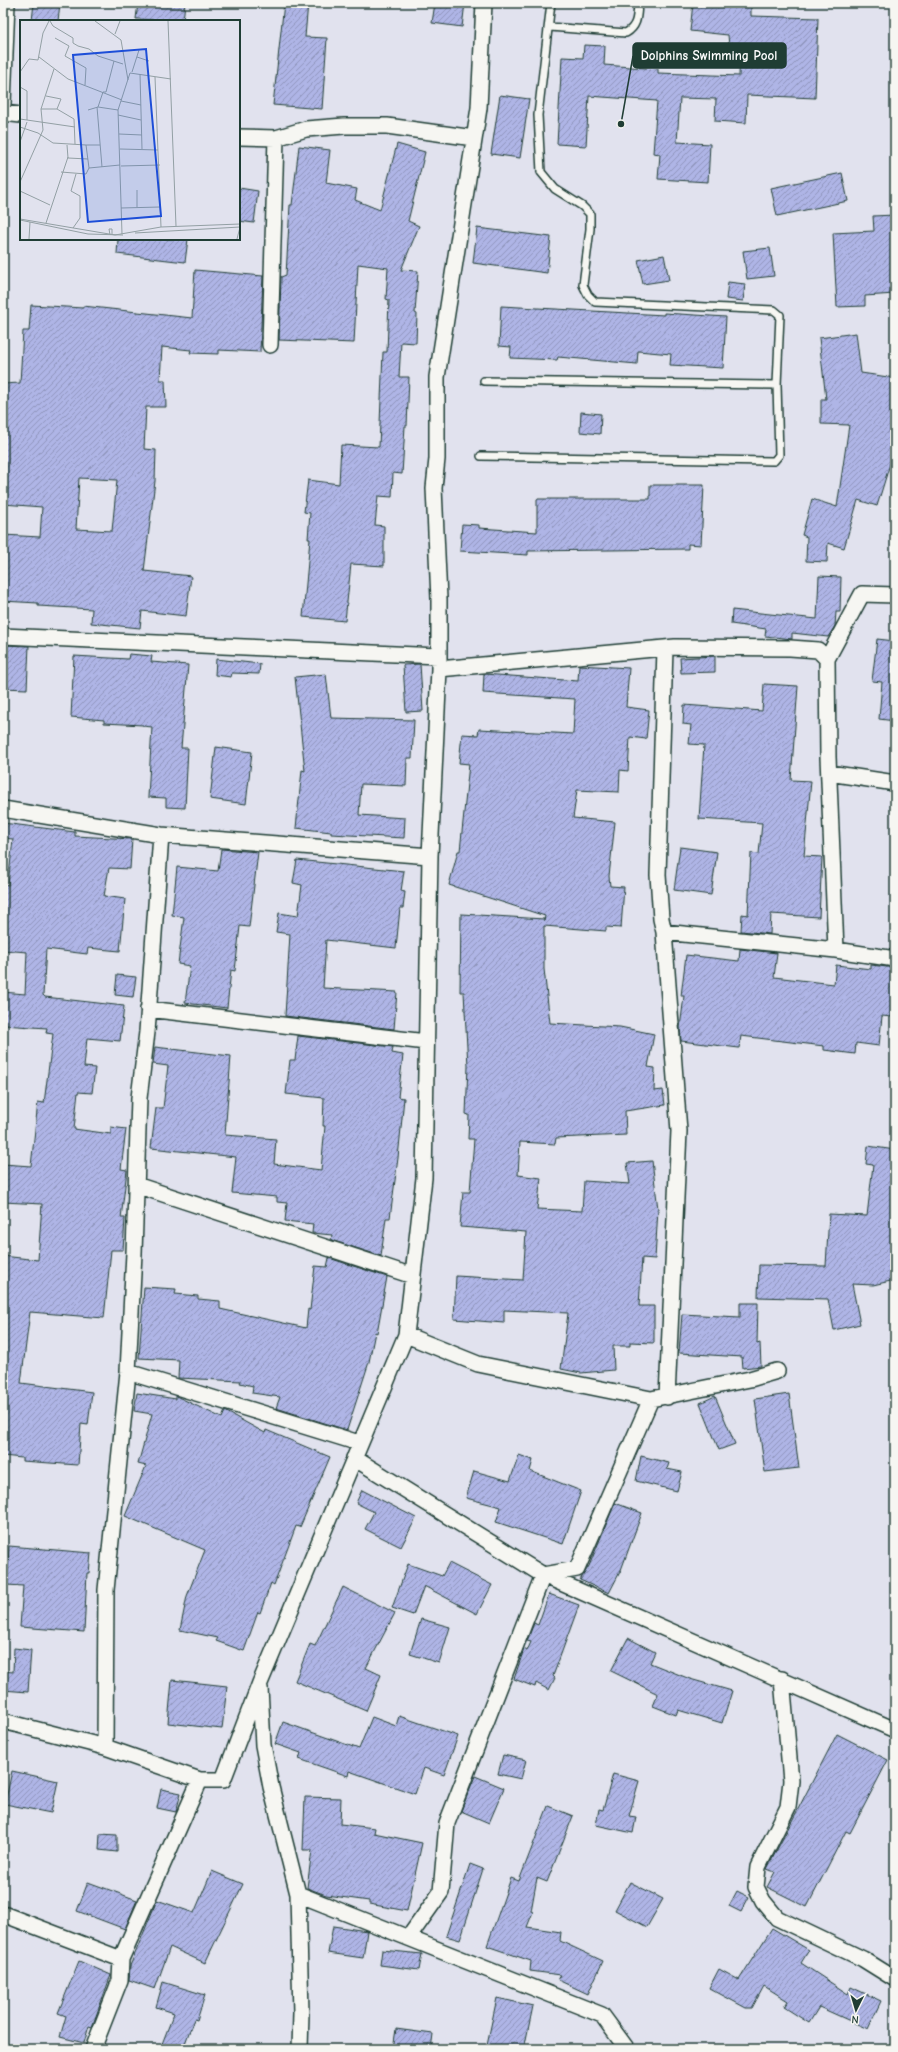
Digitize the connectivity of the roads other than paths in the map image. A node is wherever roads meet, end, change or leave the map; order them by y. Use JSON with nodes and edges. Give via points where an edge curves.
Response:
{"nodes":[{"id":1,"x":7,"y":3,"type":"edge"},
{"id":2,"x":484,"y":3,"type":"edge"},
{"id":3,"x":551,"y":3,"type":"edge"},
{"id":4,"x":638,"y":3,"type":"edge"},
{"id":5,"x":550,"y":27,"type":"junction"},
{"id":6,"x":3,"y":104,"type":"edge"},
{"id":7,"x":3,"y":113,"type":"edge"},
{"id":8,"x":20,"y":115,"type":"edge"},
{"id":9,"x":240,"y":137,"type":"edge"},
{"id":10,"x":276,"y":138,"type":"junction"},
{"id":11,"x":474,"y":138,"type":"junction"},
{"id":12,"x":270,"y":345,"type":"dead end"},
{"id":13,"x":484,"y":381,"type":"dead end"},
{"id":14,"x":778,"y":385,"type":"junction"},
{"id":15,"x":480,"y":456,"type":"dead end"},
{"id":16,"x":895,"y":595,"type":"edge"},
{"id":17,"x":3,"y":636,"type":"edge"},
{"id":18,"x":664,"y":649,"type":"junction"},
{"id":19,"x":827,"y":659,"type":"junction"},
{"id":20,"x":438,"y":662,"type":"junction"},
{"id":21,"x":829,"y":772,"type":"junction"},
{"id":22,"x":895,"y":783,"type":"edge"},
{"id":23,"x":3,"y":809,"type":"edge"},
{"id":24,"x":160,"y":835,"type":"junction"},
{"id":25,"x":430,"y":856,"type":"junction"},
{"id":26,"x":664,"y":932,"type":"junction"},
{"id":27,"x":836,"y":950,"type":"junction"},
{"id":28,"x":895,"y":960,"type":"edge"},
{"id":29,"x":148,"y":1009,"type":"junction"},
{"id":30,"x":426,"y":1042,"type":"junction"},
{"id":31,"x":136,"y":1185,"type":"junction"},
{"id":32,"x":413,"y":1276,"type":"junction"},
{"id":33,"x":406,"y":1335,"type":"junction"},
{"id":34,"x":777,"y":1371,"type":"dead end"},
{"id":35,"x":128,"y":1372,"type":"junction"},
{"id":36,"x":667,"y":1397,"type":"junction"},
{"id":37,"x":651,"y":1399,"type":"junction"},
{"id":38,"x":359,"y":1443,"type":"junction"},
{"id":39,"x":354,"y":1458,"type":"junction"},
{"id":40,"x":543,"y":1576,"type":"junction"},
{"id":41,"x":782,"y":1680,"type":"junction"},
{"id":42,"x":260,"y":1683,"type":"junction"},
{"id":43,"x":3,"y":1721,"type":"edge"},
{"id":44,"x":895,"y":1730,"type":"edge"},
{"id":45,"x":105,"y":1747,"type":"junction"},
{"id":46,"x":200,"y":1780,"type":"junction"},
{"id":47,"x":298,"y":1894,"type":"junction"},
{"id":48,"x":3,"y":1914,"type":"edge"},
{"id":49,"x":409,"y":1937,"type":"junction"},
{"id":50,"x":121,"y":1958,"type":"junction"},
{"id":51,"x":895,"y":1979,"type":"edge"},
{"id":52,"x":93,"y":2049,"type":"edge"},
{"id":53,"x":300,"y":2049,"type":"edge"},
{"id":54,"x":627,"y":2049,"type":"edge"}],
"edges":[{"from":1,"to":6,"type":"street"},
{"from":2,"to":11,"type":"street","via":[[479,108]]},
{"from":3,"to":5,"type":"lane"},
{"from":4,"to":5,"type":"lane","via":[[637,21],[633,29],[626,33]]},
{"from":5,"to":14,"type":"lane","via":[[538,115],[541,172],[555,189],[590,214],[583,285],[588,295],[595,302],[774,310],[780,314]]},
{"from":7,"to":8,"type":"street"},
{"from":9,"to":10,"type":"street"},
{"from":10,"to":11,"type":"street","via":[[306,129],[386,126]]},
{"from":10,"to":12,"type":"street"},
{"from":11,"to":20,"type":"street","via":[[437,377],[437,459],[434,488]]},
{"from":13,"to":14,"type":"lane"},
{"from":14,"to":15,"type":"lane","via":[[779,455],[774,461]]},
{"from":16,"to":19,"type":"street","via":[[862,594]]},
{"from":17,"to":20,"type":"street"},
{"from":18,"to":19,"type":"street","via":[[790,648],[818,650]]},
{"from":18,"to":20,"type":"street"},
{"from":18,"to":26,"type":"street","via":[[658,875]]},
{"from":19,"to":21,"type":"street"},
{"from":20,"to":25,"type":"street"},
{"from":21,"to":22,"type":"street"},
{"from":21,"to":27,"type":"street"},
{"from":23,"to":24,"type":"street"},
{"from":24,"to":25,"type":"street"},
{"from":24,"to":29,"type":"street"},
{"from":25,"to":30,"type":"street"},
{"from":26,"to":27,"type":"street"},
{"from":26,"to":36,"type":"street","via":[[679,1131]]},
{"from":27,"to":28,"type":"street"},
{"from":29,"to":30,"type":"street"},
{"from":29,"to":31,"type":"street","via":[[139,1098]]},
{"from":30,"to":32,"type":"street","via":[[424,1178]]},
{"from":31,"to":32,"type":"street"},
{"from":31,"to":35,"type":"street"},
{"from":32,"to":33,"type":"street"},
{"from":33,"to":37,"type":"street","via":[[478,1364]]},
{"from":33,"to":38,"type":"street"},
{"from":34,"to":36,"type":"street"},
{"from":35,"to":38,"type":"street"},
{"from":35,"to":45,"type":"street","via":[[106,1590]]},
{"from":36,"to":37,"type":"street"},
{"from":37,"to":40,"type":"street","via":[[577,1569]]},
{"from":38,"to":39,"type":"street"},
{"from":39,"to":40,"type":"street"},
{"from":39,"to":42,"type":"street"},
{"from":40,"to":41,"type":"street"},
{"from":40,"to":49,"type":"street","via":[[447,1823],[441,1892]]},
{"from":41,"to":44,"type":"street"},
{"from":41,"to":51,"type":"street","via":[[790,1781],[788,1807],[758,1867],[756,1887],[763,1901],[777,1918],[863,1960]]},
{"from":42,"to":46,"type":"street","via":[[223,1780]]},
{"from":42,"to":47,"type":"street","via":[[266,1759],[271,1787]]},
{"from":43,"to":45,"type":"street"},
{"from":45,"to":46,"type":"street"},
{"from":46,"to":50,"type":"street"},
{"from":47,"to":49,"type":"street"},
{"from":47,"to":53,"type":"street"},
{"from":48,"to":50,"type":"street"},
{"from":49,"to":54,"type":"street","via":[[602,2015]]},
{"from":50,"to":52,"type":"street","via":[[120,1980]]}]}
